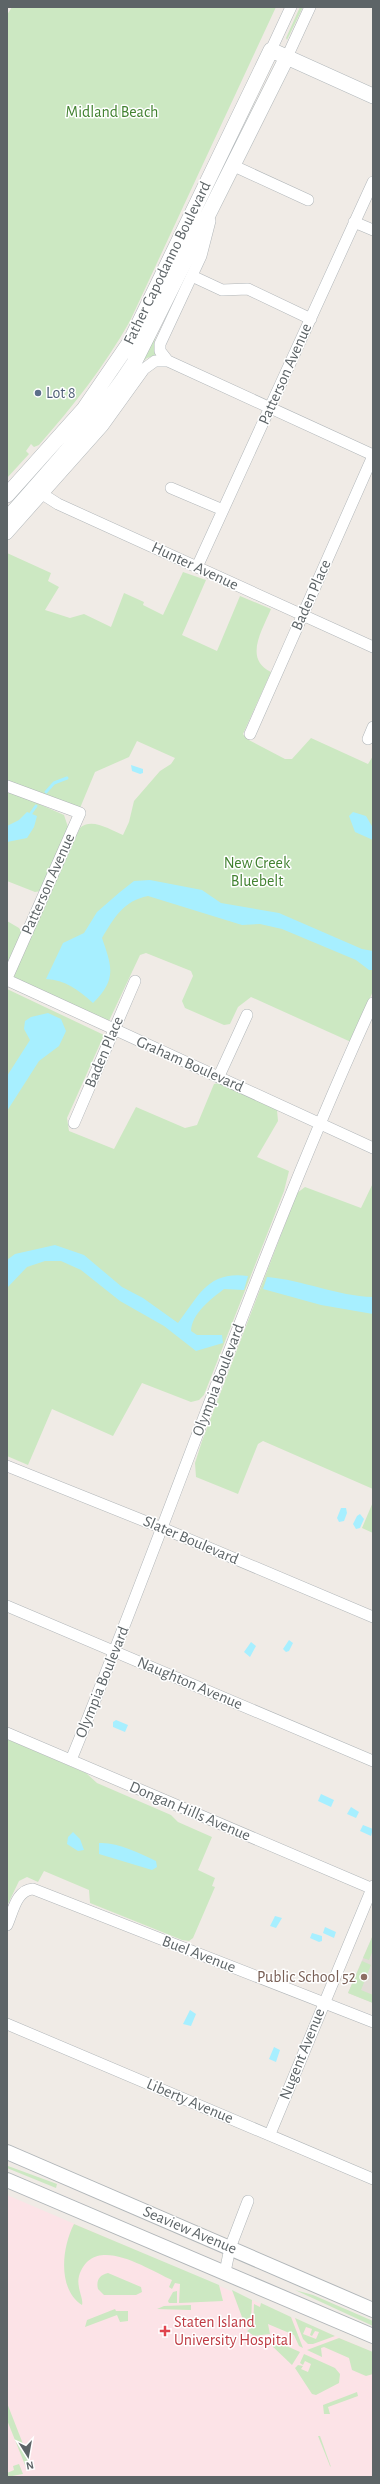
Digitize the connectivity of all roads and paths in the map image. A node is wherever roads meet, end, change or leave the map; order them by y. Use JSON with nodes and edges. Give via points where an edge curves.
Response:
{"nodes":[{"id":1,"x":291,"y":7,"type":"edge"},
{"id":2,"x":310,"y":7,"type":"edge"},
{"id":3,"x":271,"y":50,"type":"junction"},
{"id":4,"x":287,"y":57,"type":"junction"},
{"id":5,"x":373,"y":96,"type":"edge"},
{"id":6,"x":234,"y":166,"type":"junction"},
{"id":7,"x":373,"y":182,"type":"edge"},
{"id":8,"x":308,"y":200,"type":"dead end"},
{"id":9,"x":213,"y":206,"type":"junction"},
{"id":10,"x":354,"y":222,"type":"junction"},
{"id":11,"x":373,"y":230,"type":"edge"},
{"id":12,"x":192,"y":276,"type":"junction"},
{"id":13,"x":310,"y":319,"type":"junction"},
{"id":14,"x":166,"y":360,"type":"junction"},
{"id":15,"x":271,"y":407,"type":"junction"},
{"id":16,"x":373,"y":456,"type":"edge"},
{"id":17,"x":22,"y":478,"type":"junction"},
{"id":18,"x":171,"y":488,"type":"dead end"},
{"id":19,"x":38,"y":492,"type":"junction"},
{"id":20,"x":7,"y":495,"type":"edge"},
{"id":21,"x":223,"y":510,"type":"junction"},
{"id":22,"x":7,"y":519,"type":"edge"},
{"id":23,"x":7,"y":534,"type":"edge"},
{"id":24,"x":197,"y":567,"type":"junction"},
{"id":25,"x":301,"y":615,"type":"junction"},
{"id":26,"x":373,"y":647,"type":"edge"},
{"id":27,"x":373,"y":727,"type":"edge"},
{"id":28,"x":250,"y":734,"type":"dead end"},
{"id":29,"x":368,"y":739,"type":"dead end"},
{"id":30,"x":7,"y":786,"type":"edge"},
{"id":31,"x":7,"y":979,"type":"edge"},
{"id":32,"x":135,"y":981,"type":"dead end"},
{"id":33,"x":373,"y":1003,"type":"edge"},
{"id":34,"x":247,"y":1015,"type":"dead end"},
{"id":35,"x":113,"y":1029,"type":"junction"},
{"id":36,"x":220,"y":1076,"type":"junction"},
{"id":37,"x":74,"y":1122,"type":"dead end"},
{"id":38,"x":320,"y":1123,"type":"junction"},
{"id":39,"x":373,"y":1148,"type":"edge"},
{"id":40,"x":7,"y":1466,"type":"edge"},
{"id":41,"x":162,"y":1528,"type":"junction"},
{"id":42,"x":7,"y":1606,"type":"edge"},
{"id":43,"x":373,"y":1617,"type":"edge"},
{"id":44,"x":115,"y":1651,"type":"junction"},
{"id":45,"x":7,"y":1732,"type":"edge"},
{"id":46,"x":71,"y":1760,"type":"junction"},
{"id":47,"x":373,"y":1760,"type":"edge"},
{"id":48,"x":373,"y":1888,"type":"edge"},
{"id":49,"x":7,"y":1926,"type":"edge"},
{"id":50,"x":324,"y":2002,"type":"junction"},
{"id":51,"x":373,"y":2022,"type":"edge"},
{"id":52,"x":7,"y":2024,"type":"edge"},
{"id":53,"x":270,"y":2134,"type":"junction"},
{"id":54,"x":7,"y":2152,"type":"edge"},
{"id":55,"x":373,"y":2179,"type":"edge"},
{"id":56,"x":7,"y":2180,"type":"edge"},
{"id":57,"x":248,"y":2201,"type":"dead end"},
{"id":58,"x":230,"y":2248,"type":"junction"},
{"id":59,"x":226,"y":2272,"type":"junction"},
{"id":60,"x":373,"y":2310,"type":"edge"},
{"id":61,"x":373,"y":2336,"type":"edge"}],
"edges":[{"from":1,"to":3,"type":"street","name":"Father Capodanno Boulevard"},
{"from":2,"to":4,"type":"street","name":"Father Capodanno Boulevard"},
{"from":3,"to":4,"type":"main road"},
{"from":3,"to":17,"type":"main road","name":"Father Capodanno Boulevard","via":[[130,342],[84,409]]},
{"from":4,"to":5,"type":"main road"},
{"from":4,"to":6,"type":"main road","name":"Father Capodanno Boulevard"},
{"from":6,"to":8,"type":"street"},
{"from":6,"to":9,"type":"main road","name":"Father Capodanno Boulevard"},
{"from":7,"to":10,"type":"street","name":"Patterson Avenue"},
{"from":9,"to":12,"type":"street","name":"Father Capodanno Boulevard","via":[[201,256]]},
{"from":9,"to":19,"type":"main road","name":"Father Capodanno Boulevard","via":[[134,363]]},
{"from":10,"to":11,"type":"street"},
{"from":10,"to":13,"type":"street","name":"Patterson Avenue"},
{"from":12,"to":13,"type":"street","via":[[222,290],[248,289]]},
{"from":12,"to":14,"type":"street","name":"Father Capodanno Boulevard","via":[[160,344]]},
{"from":13,"to":15,"type":"street","name":"Patterson Avenue"},
{"from":14,"to":15,"type":"street"},
{"from":14,"to":19,"type":"street","name":"Father Capodanno Boulevard","via":[[155,361],[146,366],[103,426]]},
{"from":15,"to":16,"type":"street"},
{"from":15,"to":21,"type":"street","name":"Patterson Avenue"},
{"from":16,"to":25,"type":"street","name":"Baden Place"},
{"from":17,"to":19,"type":"street","name":"Hunter Avenue"},
{"from":17,"to":20,"type":"main road","name":"Father Capodanno Boulevard"},
{"from":18,"to":21,"type":"street"},
{"from":19,"to":22,"type":"main road","name":"Father Capodanno Boulevard"},
{"from":19,"to":23,"type":"street","name":"Father Capodanno Boulevard"},
{"from":19,"to":24,"type":"street","name":"Hunter Avenue"},
{"from":21,"to":24,"type":"street","name":"Patterson Avenue"},
{"from":24,"to":25,"type":"street","name":"Hunter Avenue"},
{"from":25,"to":26,"type":"street","name":"Hunter Avenue"},
{"from":25,"to":28,"type":"street","name":"Baden Place"},
{"from":27,"to":29,"type":"street"},
{"from":30,"to":31,"type":"street","name":"Patterson Avenue","via":[[80,813]]},
{"from":31,"to":35,"type":"street","name":"Graham Boulevard"},
{"from":32,"to":35,"type":"street","name":"Baden Place"},
{"from":33,"to":38,"type":"street","name":"Olympia Boulevard"},
{"from":34,"to":36,"type":"street"},
{"from":35,"to":36,"type":"street","name":"Graham Boulevard"},
{"from":35,"to":37,"type":"street","name":"Baden Place"},
{"from":36,"to":38,"type":"street","name":"Graham Boulevard"},
{"from":38,"to":39,"type":"street","name":"Graham Boulevard"},
{"from":38,"to":41,"type":"street","name":"Olympia Boulevard","via":[[293,1184]]},
{"from":40,"to":41,"type":"street","name":"Slater Boulevard"},
{"from":41,"to":43,"type":"street","name":"Slater Boulevard"},
{"from":41,"to":44,"type":"street","name":"Olympia Boulevard"},
{"from":42,"to":44,"type":"street","name":"Naughton Avenue"},
{"from":44,"to":46,"type":"street","name":"Olympia Boulevard"},
{"from":44,"to":47,"type":"street","name":"Naughton Avenue"},
{"from":45,"to":46,"type":"street","name":"Dongan Hills Avenue"},
{"from":46,"to":48,"type":"street","name":"Dongan Hills Avenue"},
{"from":48,"to":50,"type":"street","name":"Nugent Avenue"},
{"from":49,"to":50,"type":"street","name":"Buel Avenue","via":[[20,1895],[25,1890],[33,1889]]},
{"from":50,"to":51,"type":"street","name":"Buel Avenue"},
{"from":50,"to":53,"type":"street","name":"Nugent Avenue"},
{"from":52,"to":53,"type":"street","name":"Liberty Avenue"},
{"from":53,"to":55,"type":"street","name":"Liberty Avenue"},
{"from":54,"to":58,"type":"street","name":"Seaview Avenue"},
{"from":56,"to":59,"type":"street","name":"Seaview Avenue"},
{"from":57,"to":58,"type":"street"},
{"from":58,"to":59,"type":"street"},
{"from":58,"to":60,"type":"street","name":"Seaview Avenue"},
{"from":59,"to":61,"type":"street","name":"Seaview Avenue"}]}
